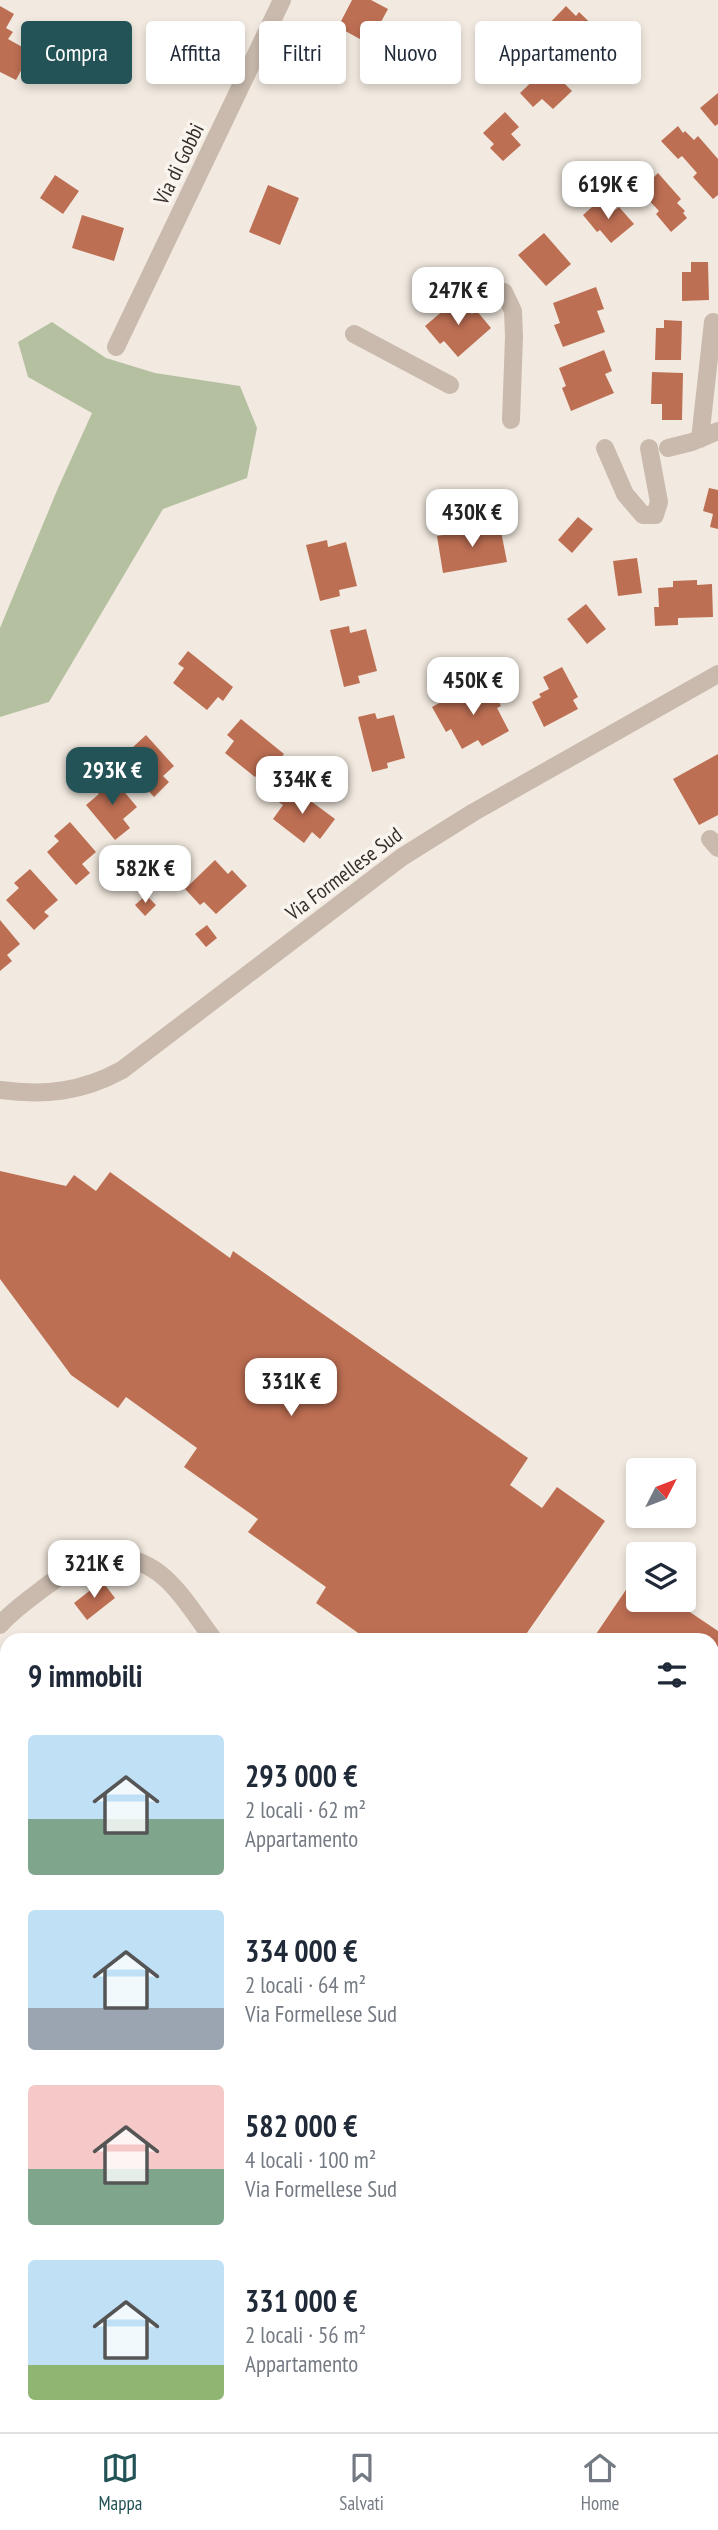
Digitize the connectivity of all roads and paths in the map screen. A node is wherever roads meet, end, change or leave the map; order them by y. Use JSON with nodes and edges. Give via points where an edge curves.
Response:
{"nodes":[{"id":1,"x":282,"y":0,"type":"edge"},
{"id":2,"x":504,"y":292,"type":"dead end"},
{"id":3,"x":713,"y":322,"type":"dead end"},
{"id":4,"x":354,"y":334,"type":"dead end"},
{"id":5,"x":116,"y":347,"type":"dead end"},
{"id":6,"x":450,"y":385,"type":"dead end"},
{"id":7,"x":511,"y":420,"type":"dead end"},
{"id":8,"x":718,"y":431,"type":"edge"},
{"id":9,"x":701,"y":439,"type":"junction"},
{"id":10,"x":605,"y":448,"type":"dead end"},
{"id":11,"x":718,"y":674,"type":"edge"},
{"id":12,"x":0,"y":1090,"type":"edge"},
{"id":13,"x":0,"y":1625,"type":"edge"},
{"id":14,"x":209,"y":1633,"type":"edge"}],
"edges":[{"from":1,"to":5,"type":"street","name":"Via di Gobbi"},
{"from":2,"to":7,"type":"street","via":[[513,311]]},
{"from":3,"to":9,"type":"street"},
{"from":4,"to":6,"type":"street"},
{"from":8,"to":9,"type":"street"},
{"from":9,"to":10,"type":"street","via":[[659,448],[655,515],[643,516],[625,494]]},
{"from":11,"to":12,"type":"street","name":"Via Formellese Sud","via":[[402,857],[122,1070],[71,1091]]},
{"from":13,"to":14,"type":"street","via":[[71,1569],[114,1557],[133,1560],[160,1575]]}]}
